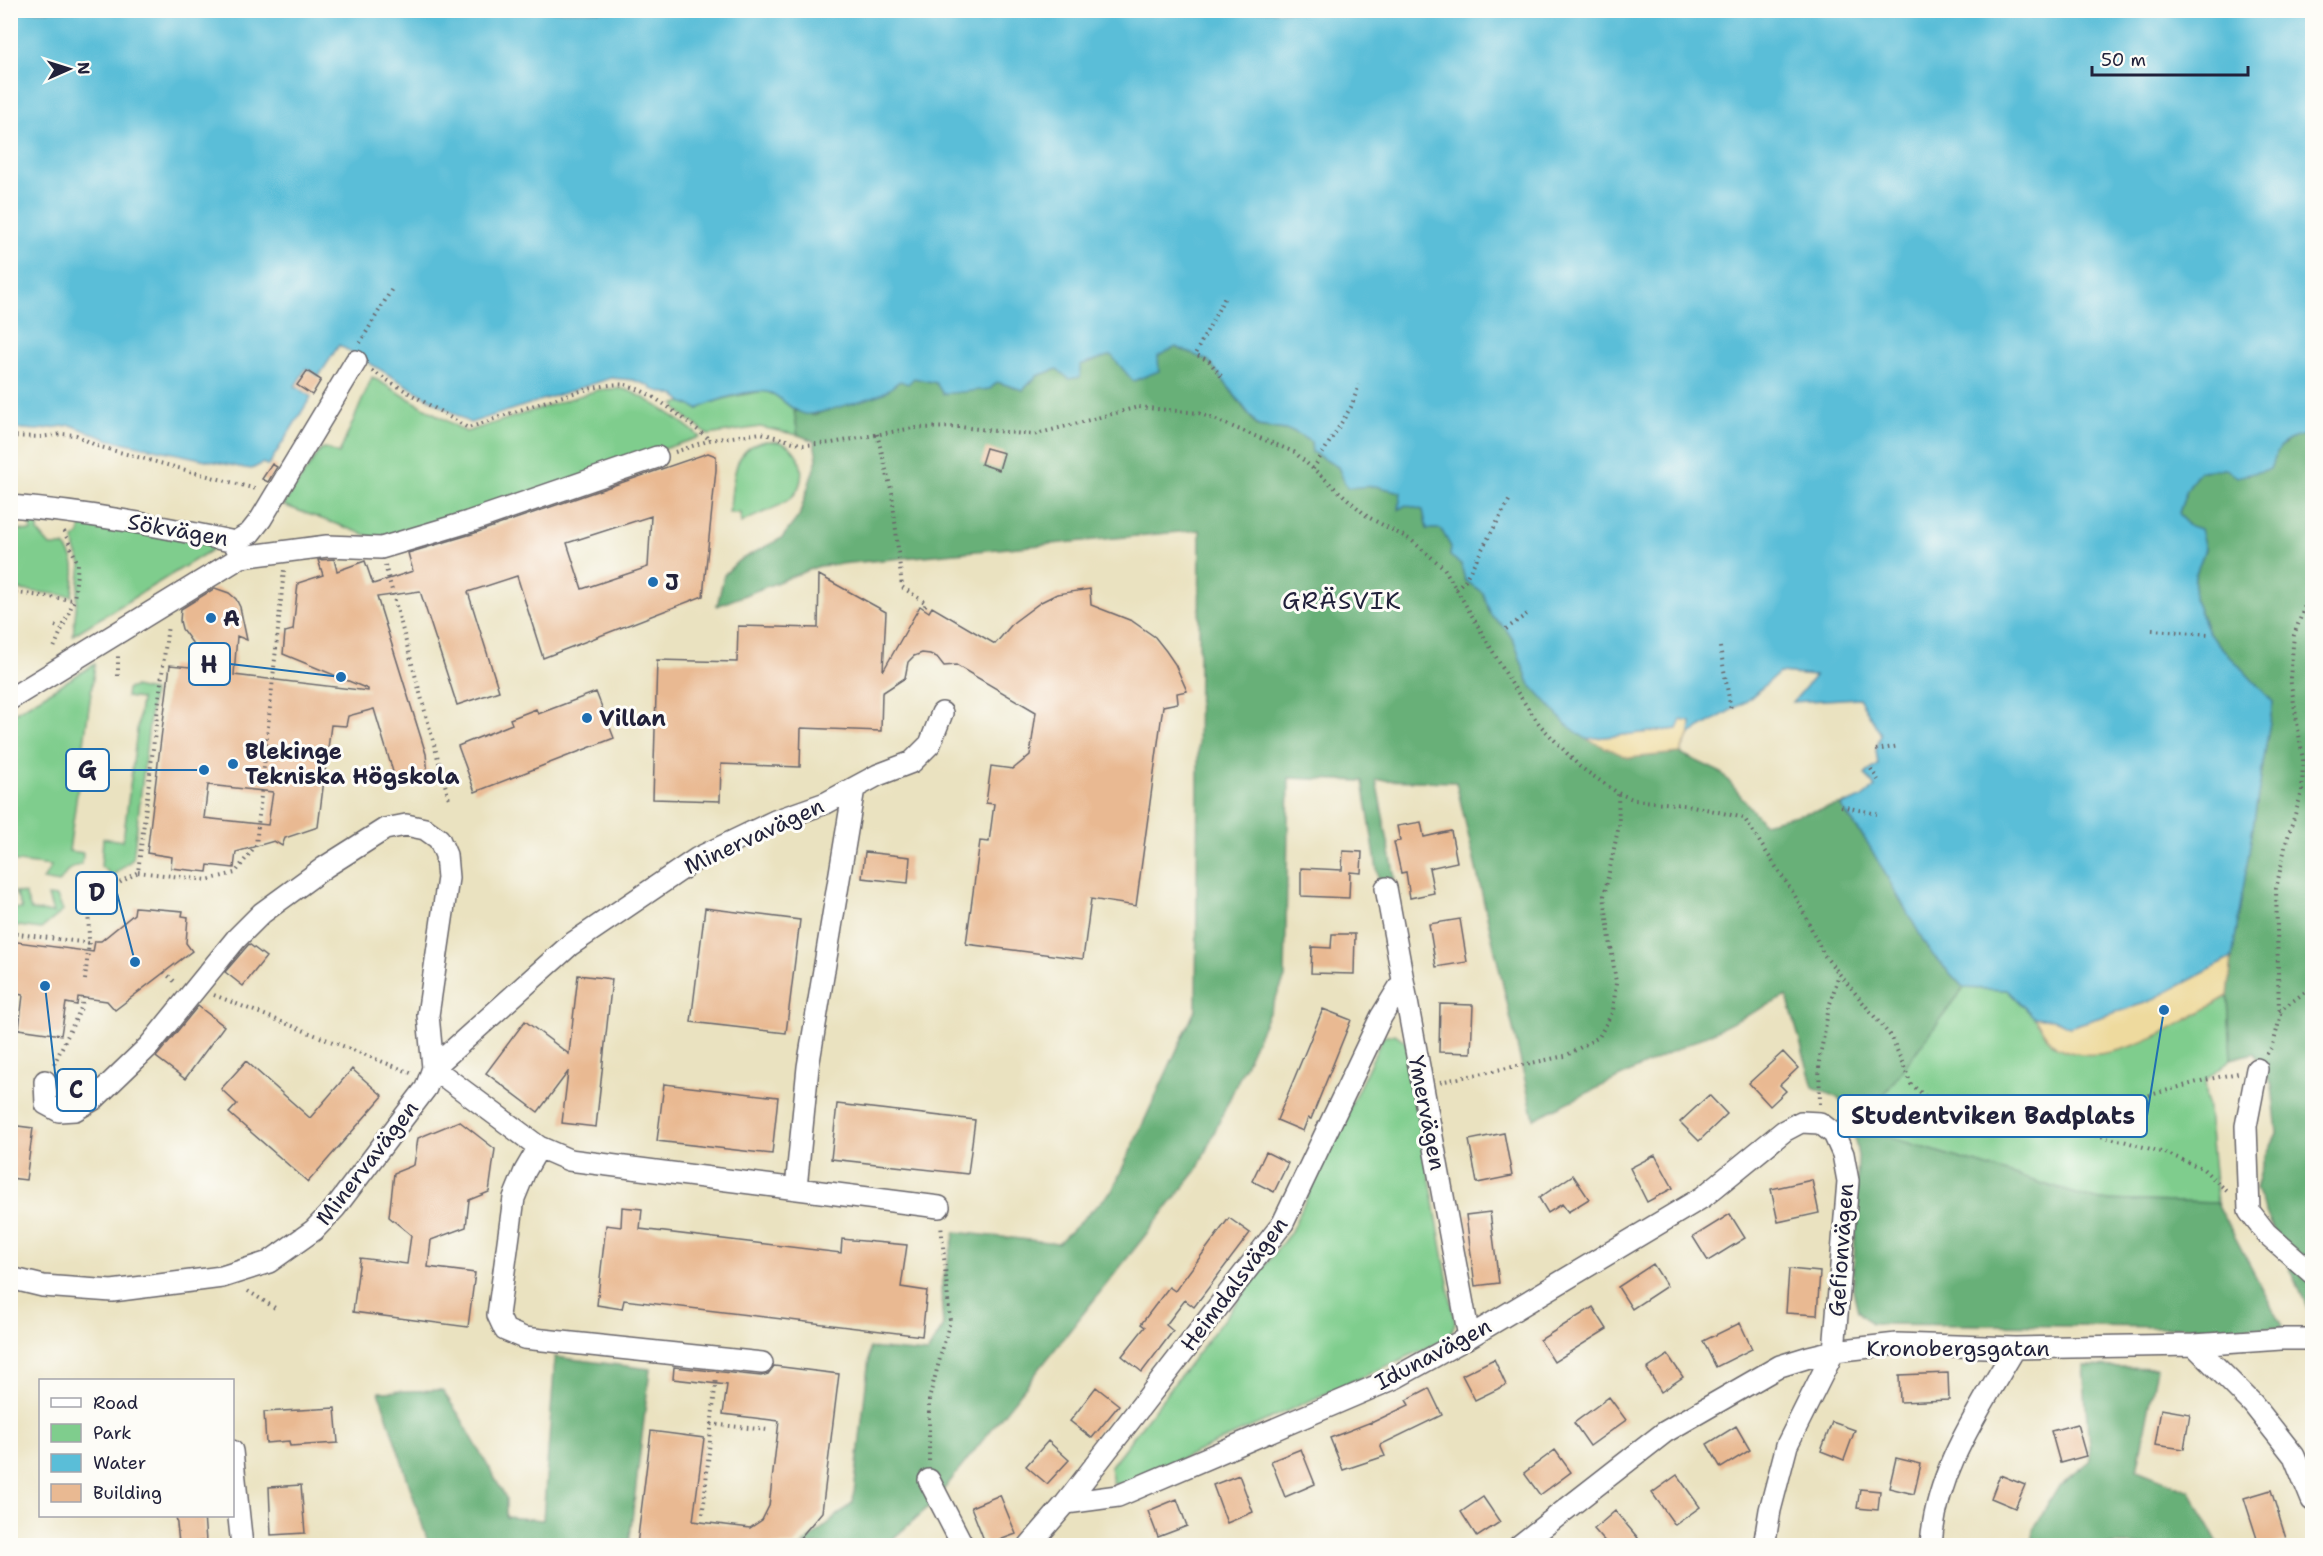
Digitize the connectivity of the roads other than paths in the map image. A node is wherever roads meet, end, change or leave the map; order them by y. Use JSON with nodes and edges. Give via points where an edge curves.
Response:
{"nodes":[{"id":1,"x":357,"y":353,"type":"road end"},
{"id":2,"x":657,"y":458,"type":"road end"},
{"id":3,"x":10,"y":506,"type":"edge"},
{"id":4,"x":238,"y":550,"type":"junction"},
{"id":5,"x":10,"y":699,"type":"edge"},
{"id":6,"x":942,"y":713,"type":"dead end"},
{"id":7,"x":854,"y":788,"type":"junction"},
{"id":8,"x":1386,"y":888,"type":"dead end"},
{"id":9,"x":1402,"y":981,"type":"junction"},
{"id":10,"x":2257,"y":1069,"type":"road end"},
{"id":11,"x":429,"y":1078,"type":"junction"},
{"id":12,"x":45,"y":1081,"type":"road end"},
{"id":13,"x":1820,"y":1123,"type":"joint"},
{"id":14,"x":539,"y":1147,"type":"junction"},
{"id":15,"x":796,"y":1188,"type":"junction"},
{"id":16,"x":939,"y":1207,"type":"road end"},
{"id":17,"x":2313,"y":1273,"type":"edge"},
{"id":18,"x":10,"y":1278,"type":"edge"},
{"id":19,"x":1469,"y":1337,"type":"junction"},
{"id":20,"x":2313,"y":1339,"type":"edge"},
{"id":21,"x":2194,"y":1345,"type":"junction"},
{"id":22,"x":2014,"y":1348,"type":"junction"},
{"id":23,"x":1834,"y":1351,"type":"junction"},
{"id":24,"x":762,"y":1363,"type":"dead end"},
{"id":25,"x":234,"y":1469,"type":"edge"},
{"id":26,"x":929,"y":1480,"type":"road end"},
{"id":27,"x":2313,"y":1500,"type":"edge"},
{"id":28,"x":1066,"y":1503,"type":"junction"},
{"id":29,"x":242,"y":1545,"type":"edge"},
{"id":30,"x":963,"y":1545,"type":"edge"},
{"id":31,"x":1029,"y":1545,"type":"edge"},
{"id":32,"x":1519,"y":1545,"type":"edge"},
{"id":33,"x":1764,"y":1545,"type":"edge"},
{"id":34,"x":1931,"y":1545,"type":"edge"}],
"edges":[{"from":1,"to":4,"type":"street","name":"Sökvägen","via":[[261,519]]},
{"from":2,"to":4,"type":"street","via":[[381,548]]},
{"from":3,"to":4,"type":"street","name":"Sökvägen","via":[[148,524]]},
{"from":4,"to":5,"type":"street","via":[[171,600]]},
{"from":6,"to":7,"type":"street","name":"Minervavägen","via":[[930,744],[912,762]]},
{"from":7,"to":11,"type":"street","name":"Minervavägen","via":[[698,858],[570,945]]},
{"from":7,"to":15,"type":"street","name":"Minervavägen","via":[[808,1067]]},
{"from":8,"to":9,"type":"street","name":"Ymervägen"},
{"from":9,"to":19,"type":"street","name":"Ymervägen"},
{"from":9,"to":28,"type":"street","name":"Heimdalsvägen","via":[[1283,1223]]},
{"from":10,"to":17,"type":"street","via":[[2246,1126],[2249,1211],[2266,1233]]},
{"from":11,"to":12,"type":"street","via":[[428,1015],[448,878],[446,855],[439,839],[424,829],[406,825],[385,829],[262,913],[149,1046],[94,1099],[75,1110],[60,1111],[46,1104]]},
{"from":11,"to":14,"type":"street"},
{"from":11,"to":18,"type":"street","name":"Minervavägen","via":[[335,1208],[314,1230],[268,1262],[222,1277],[112,1291],[43,1286]]},
{"from":13,"to":19,"type":"street","name":"Idunavägen","via":[[1801,1122],[1784,1131],[1703,1197]]},
{"from":13,"to":23,"type":"street","name":"Gefionvägen","via":[[1834,1134],[1848,1181]]},
{"from":14,"to":15,"type":"street","via":[[569,1160]]},
{"from":14,"to":24,"type":"street","via":[[514,1198],[498,1315],[505,1330],[524,1338]]},
{"from":15,"to":16,"type":"street"},
{"from":19,"to":28,"type":"street","name":"Idunavägen","via":[[1395,1378],[1118,1496]]},
{"from":20,"to":21,"type":"street","name":"Kronobergsgatan"},
{"from":21,"to":22,"type":"street","name":"Kronobergsgatan"},
{"from":21,"to":27,"type":"street","via":[[2253,1404],[2294,1456]]},
{"from":22,"to":23,"type":"street","name":"Kronobergsgatan","via":[[1897,1344]]},
{"from":22,"to":34,"type":"street","via":[[1952,1458],[1932,1525]]},
{"from":23,"to":32,"type":"street","name":"Kronobergsgatan","via":[[1780,1366],[1665,1432]]},
{"from":23,"to":33,"type":"street","via":[[1787,1445]]},
{"from":25,"to":29,"type":"street"},
{"from":26,"to":30,"type":"street"},
{"from":28,"to":31,"type":"street"}]}
